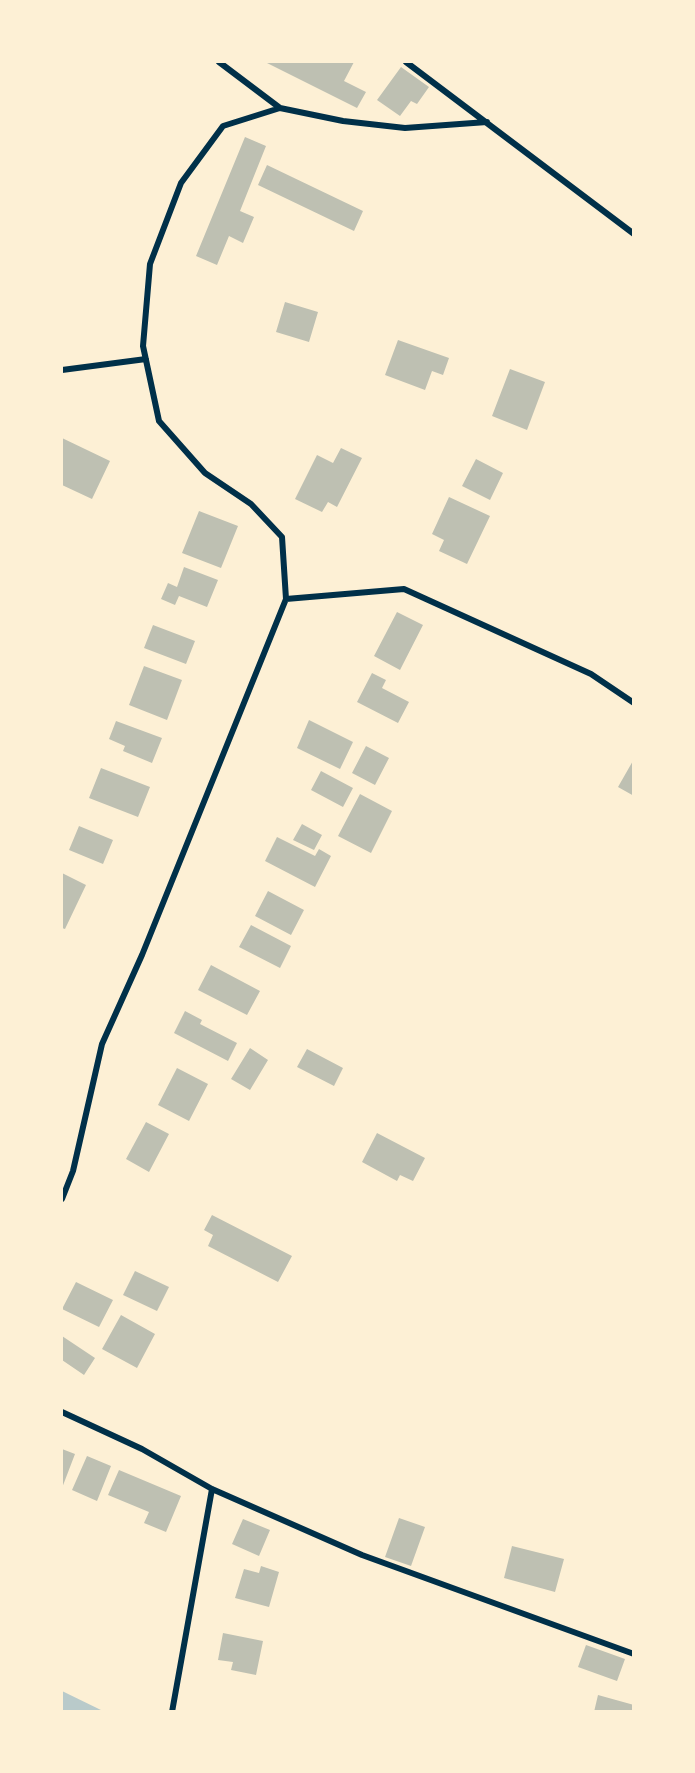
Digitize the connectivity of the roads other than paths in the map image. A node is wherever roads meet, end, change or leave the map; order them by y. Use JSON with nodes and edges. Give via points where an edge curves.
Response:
{"nodes":[{"id":1,"x":219,"y":62,"type":"edge"},
{"id":2,"x":406,"y":62,"type":"edge"},
{"id":3,"x":280,"y":108,"type":"junction"},
{"id":4,"x":487,"y":122,"type":"junction"},
{"id":5,"x":633,"y":234,"type":"edge"},
{"id":6,"x":146,"y":359,"type":"junction"},
{"id":7,"x":62,"y":370,"type":"edge"},
{"id":8,"x":286,"y":598,"type":"junction"},
{"id":9,"x":633,"y":703,"type":"edge"},
{"id":10,"x":62,"y":1199,"type":"edge"},
{"id":11,"x":62,"y":1412,"type":"edge"},
{"id":12,"x":212,"y":1489,"type":"junction"},
{"id":13,"x":633,"y":1654,"type":"edge"},
{"id":14,"x":172,"y":1712,"type":"edge"}],
"edges":[{"from":1,"to":3,"type":"street"},
{"from":2,"to":4,"type":"street"},
{"from":3,"to":4,"type":"street","via":[[405,128]]},
{"from":3,"to":6,"type":"street","via":[[224,126],[182,183],[150,264],[143,346]]},
{"from":4,"to":5,"type":"street"},
{"from":6,"to":7,"type":"street"},
{"from":6,"to":8,"type":"street","via":[[159,421],[205,473],[251,504],[282,537]]},
{"from":8,"to":9,"type":"street","via":[[404,589],[591,674]]},
{"from":8,"to":10,"type":"street","via":[[102,1044],[73,1171]]},
{"from":11,"to":12,"type":"street","via":[[142,1449]]},
{"from":12,"to":13,"type":"street","via":[[362,1555]]},
{"from":12,"to":14,"type":"street"}]}
